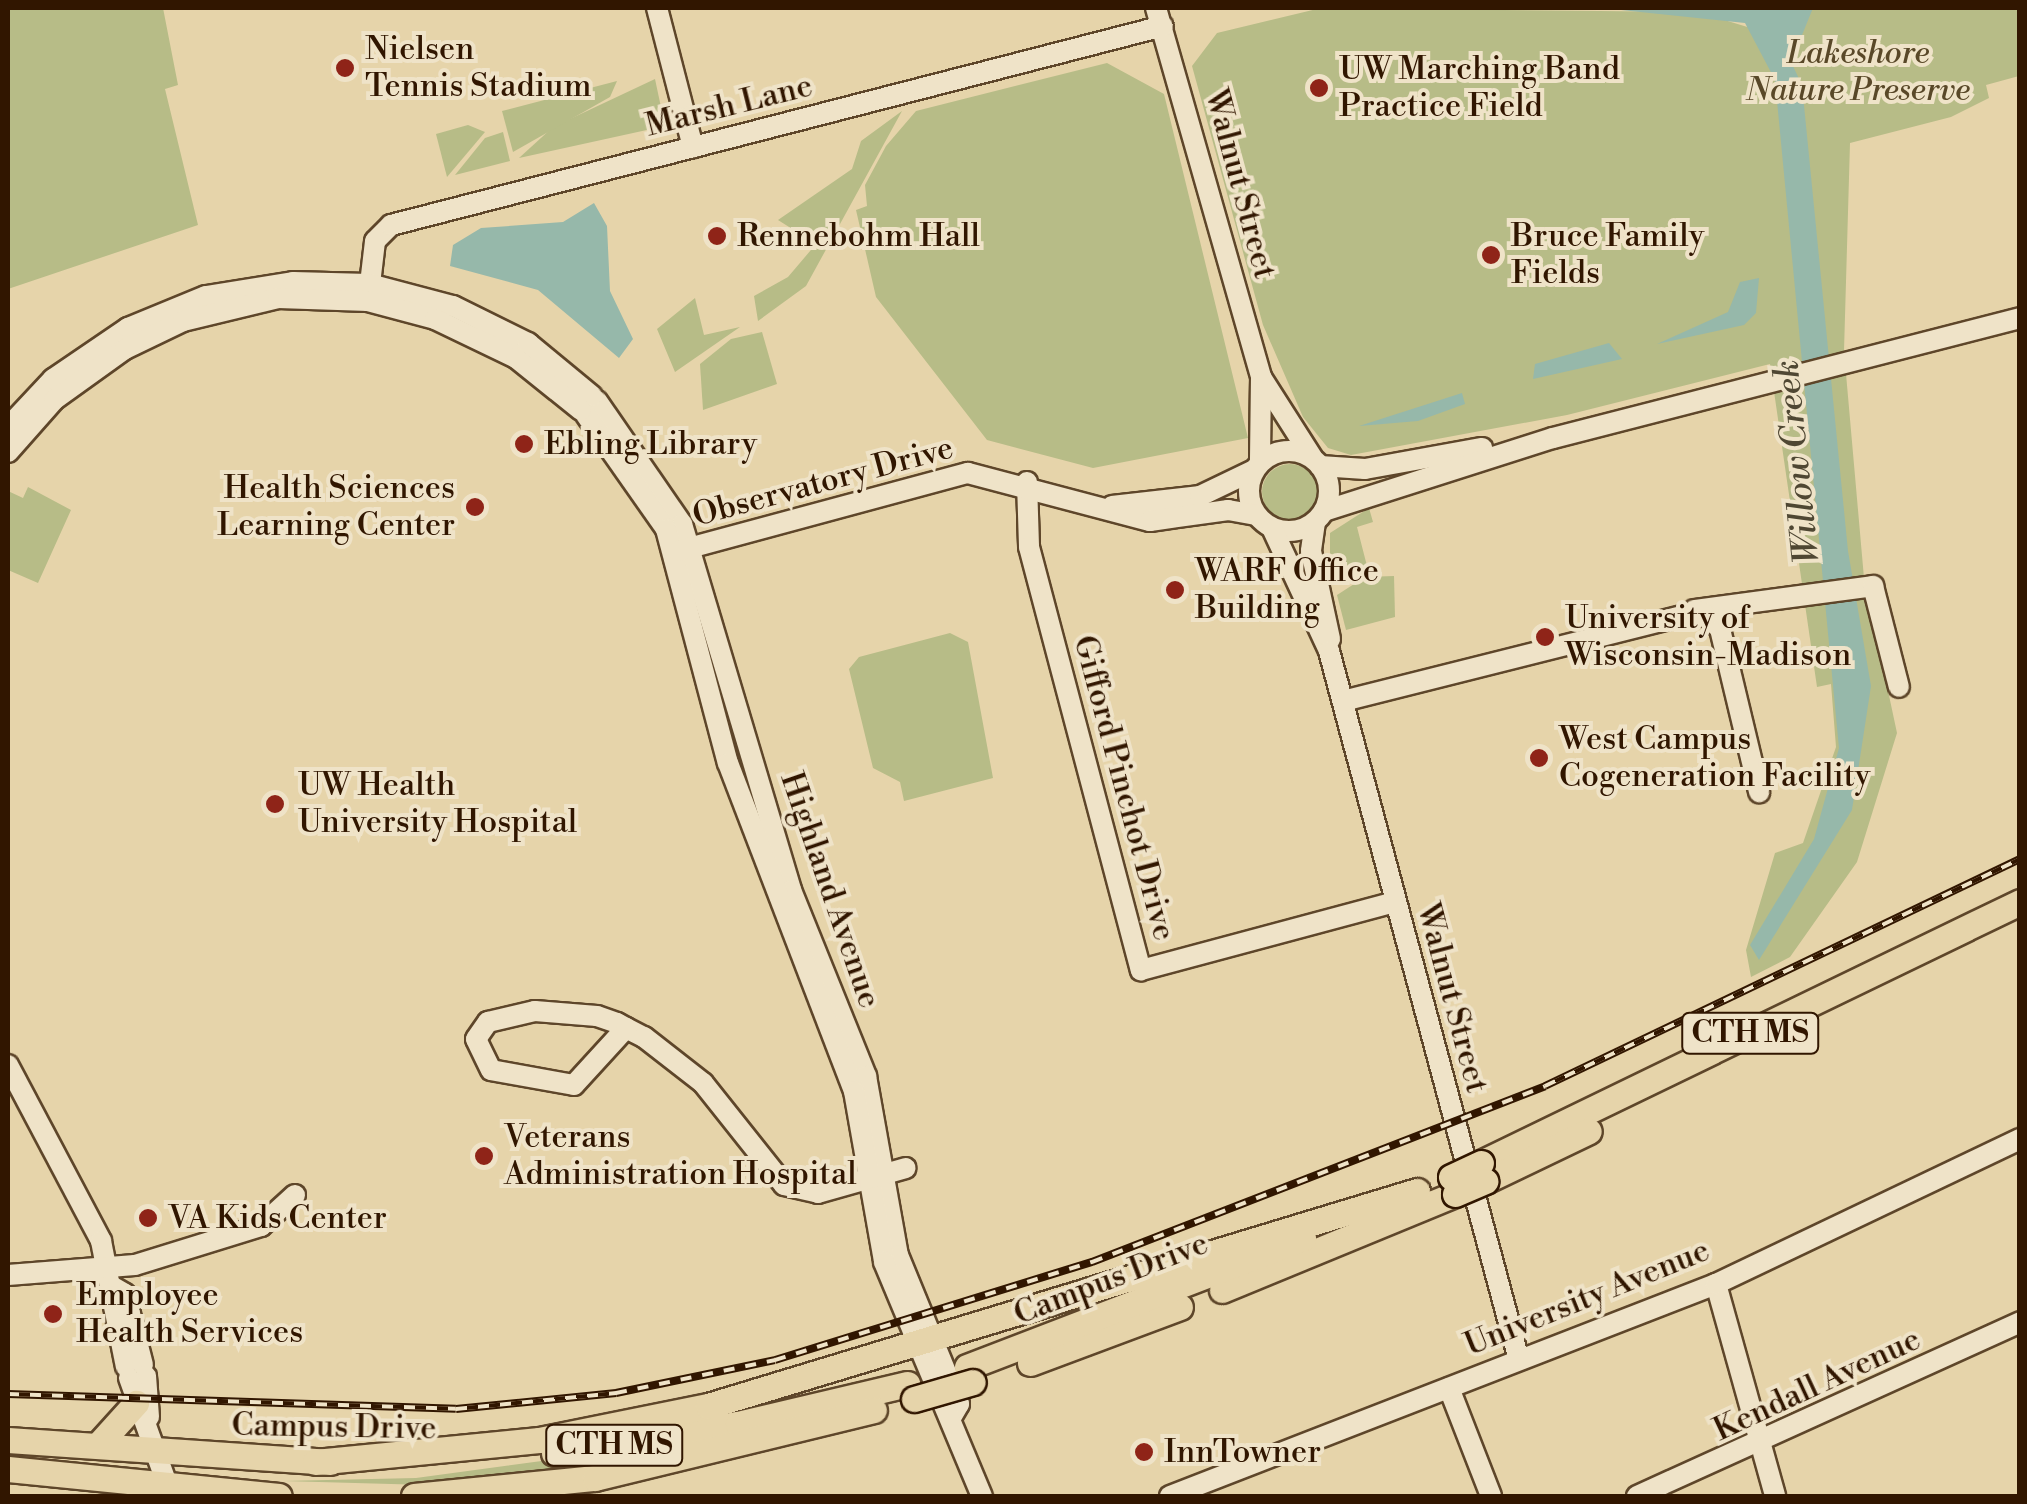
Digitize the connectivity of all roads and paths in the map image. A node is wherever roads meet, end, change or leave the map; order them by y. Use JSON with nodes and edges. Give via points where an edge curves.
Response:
{"nodes":[{"id":1,"x":658,"y":8,"type":"edge"},
{"id":2,"x":1160,"y":17,"type":"edge"},
{"id":3,"x":693,"y":146,"type":"junction"},
{"id":4,"x":368,"y":293,"type":"junction"},
{"id":5,"x":2020,"y":318,"type":"edge"},
{"id":6,"x":1261,"y":377,"type":"junction"},
{"id":7,"x":8,"y":427,"type":"edge"},
{"id":8,"x":1553,"y":438,"type":"junction"},
{"id":9,"x":8,"y":452,"type":"edge"},
{"id":10,"x":1316,"y":462,"type":"junction"},
{"id":11,"x":1257,"y":466,"type":"junction"},
{"id":12,"x":1027,"y":482,"type":"junction"},
{"id":13,"x":1105,"y":507,"type":"junction"},
{"id":14,"x":1320,"y":517,"type":"junction"},
{"id":15,"x":1264,"y":522,"type":"junction"},
{"id":16,"x":680,"y":550,"type":"junction"},
{"id":17,"x":1702,"y":613,"type":"junction"},
{"id":18,"x":1329,"y":650,"type":"junction"},
{"id":19,"x":1899,"y":687,"type":"dead end"},
{"id":20,"x":1342,"y":700,"type":"junction"},
{"id":21,"x":1760,"y":792,"type":"dead end"},
{"id":22,"x":1395,"y":902,"type":"junction"},
{"id":23,"x":2020,"y":902,"type":"edge"},
{"id":24,"x":2020,"y":918,"type":"edge"},
{"id":25,"x":626,"y":1028,"type":"junction"},
{"id":26,"x":8,"y":1072,"type":"edge"},
{"id":27,"x":2020,"y":1139,"type":"edge"},
{"id":28,"x":1483,"y":1172,"type":"junction"},
{"id":29,"x":886,"y":1175,"type":"junction"},
{"id":30,"x":1453,"y":1185,"type":"junction"},
{"id":31,"x":1416,"y":1191,"type":"junction"},
{"id":32,"x":295,"y":1196,"type":"dead end"},
{"id":33,"x":8,"y":1275,"type":"edge"},
{"id":34,"x":111,"y":1278,"type":"junction"},
{"id":35,"x":1716,"y":1284,"type":"junction"},
{"id":36,"x":2020,"y":1322,"type":"edge"},
{"id":37,"x":925,"y":1341,"type":"junction"},
{"id":38,"x":1519,"y":1360,"type":"junction"},
{"id":39,"x":970,"y":1374,"type":"junction"},
{"id":40,"x":138,"y":1384,"type":"junction"},
{"id":41,"x":1450,"y":1388,"type":"junction"},
{"id":42,"x":910,"y":1392,"type":"junction"},
{"id":43,"x":8,"y":1440,"type":"edge"},
{"id":44,"x":98,"y":1445,"type":"junction"},
{"id":45,"x":1761,"y":1446,"type":"junction"},
{"id":46,"x":158,"y":1450,"type":"junction"},
{"id":47,"x":315,"y":1462,"type":"junction"},
{"id":48,"x":8,"y":1470,"type":"edge"},
{"id":49,"x":1228,"y":1475,"type":"junction"},
{"id":50,"x":170,"y":1491,"type":"edge"},
{"id":51,"x":279,"y":1496,"type":"edge"},
{"id":52,"x":414,"y":1496,"type":"edge"},
{"id":53,"x":982,"y":1496,"type":"edge"},
{"id":54,"x":1170,"y":1496,"type":"edge"},
{"id":55,"x":1235,"y":1496,"type":"edge"},
{"id":56,"x":1492,"y":1496,"type":"edge"},
{"id":57,"x":1637,"y":1496,"type":"edge"},
{"id":58,"x":1775,"y":1496,"type":"edge"}],
"edges":[{"from":1,"to":3,"type":"street"},
{"from":2,"to":3,"type":"street","name":"Marsh Lane"},
{"from":2,"to":6,"type":"street","name":"Walnut Street"},
{"from":3,"to":4,"type":"street","name":"Marsh Lane","via":[[391,224],[375,241]]},
{"from":4,"to":7,"type":"street","name":"Highland Avenue","via":[[268,284],[168,310],[86,354]]},
{"from":4,"to":9,"type":"street","name":"Highland Avenue","via":[[256,301],[166,328],[54,400]]},
{"from":4,"to":16,"type":"street","name":"Highland Avenue","via":[[485,320],[648,464]]},
{"from":5,"to":8,"type":"street"},
{"from":6,"to":10,"type":"street","name":"Walnut Street"},
{"from":6,"to":11,"type":"street","name":"Walnut Street"},
{"from":8,"to":10,"type":"street","via":[[1365,469]]},
{"from":8,"to":14,"type":"street"},
{"from":10,"to":11,"type":"street","via":[[1285,451]]},
{"from":10,"to":14,"type":"street","via":[[1329,488]]},
{"from":11,"to":13,"type":"street","name":"Observatory Drive","via":[[1200,496]]},
{"from":11,"to":15,"type":"street"},
{"from":12,"to":13,"type":"street","name":"Observatory Drive"},
{"from":12,"to":16,"type":"street","name":"Observatory Drive","via":[[949,474]]},
{"from":12,"to":22,"type":"street","name":"Gifford Pinchot Drive","via":[[1022,518],[1108,868],[1140,970]]},
{"from":13,"to":15,"type":"street","name":"Observatory Drive","via":[[1150,520],[1228,510]]},
{"from":14,"to":15,"type":"street"},
{"from":14,"to":18,"type":"street","name":"Walnut Street"},
{"from":15,"to":18,"type":"street","name":"Walnut Street"},
{"from":16,"to":29,"type":"street","name":"Highland Avenue","via":[[791,890],[866,1076]]},
{"from":17,"to":19,"type":"street","via":[[1763,596],[1826,598],[1866,588]]},
{"from":17,"to":20,"type":"street"},
{"from":17,"to":21,"type":"street"},
{"from":18,"to":20,"type":"street","name":"Walnut Street"},
{"from":20,"to":22,"type":"street","name":"Walnut Street"},
{"from":22,"to":38,"type":"street","name":"Walnut Street"},
{"from":23,"to":28,"type":"main road","name":"Campus Drive","number":"CTH MS"},
{"from":24,"to":28,"type":"main road","name":"Campus Drive","number":"CTH MS"},
{"from":25,"to":25,"type":"street","via":[[536,1010],[488,1022],[476,1039],[491,1070],[574,1084]]},
{"from":25,"to":29,"type":"street","via":[[715,1094],[784,1185],[818,1193]]},
{"from":26,"to":34,"type":"street"},
{"from":27,"to":35,"type":"street","name":"University Avenue"},
{"from":28,"to":30,"type":"main road","name":"Campus Drive","number":"CTH MS","bridge":true},
{"from":29,"to":37,"type":"street","name":"Highland Avenue","via":[[898,1255]]},
{"from":30,"to":31,"type":"main road","name":"Campus Drive","number":"CTH MS"},
{"from":30,"to":39,"type":"main road","name":"Campus Drive","number":"CTH MS"},
{"from":31,"to":37,"type":"main road"},
{"from":31,"to":39,"type":"main road","name":"Campus Drive","number":"CTH MS"},
{"from":32,"to":34,"type":"street","via":[[251,1230]]},
{"from":33,"to":34,"type":"street"},
{"from":34,"to":40,"type":"street"},
{"from":35,"to":38,"type":"street","name":"University Avenue"},
{"from":35,"to":45,"type":"street"},
{"from":36,"to":45,"type":"street","name":"Kendall Avenue"},
{"from":37,"to":47,"type":"main road","via":[[622,1426]]},
{"from":37,"to":53,"type":"street","name":"Highland Avenue","via":[[959,1404],[952,1416]]},
{"from":38,"to":41,"type":"street","name":"University Avenue"},
{"from":39,"to":42,"type":"main road","name":"Campus Drive","number":"CTH MS","bridge":true},
{"from":40,"to":44,"type":"main road"},
{"from":40,"to":46,"type":"street"},
{"from":41,"to":49,"type":"street","name":"University Avenue"},
{"from":41,"to":56,"type":"street"},
{"from":42,"to":47,"type":"main road","name":"Campus Drive","number":"CTH MS","via":[[589,1449],[413,1464]]},
{"from":42,"to":52,"type":"main road","name":"Campus Drive","number":"CTH MS","via":[[596,1478]]},
{"from":43,"to":44,"type":"main road","number":"CTH MS"},
{"from":44,"to":46,"type":"main road","number":"CTH MS"},
{"from":45,"to":57,"type":"street","name":"Kendall Avenue"},
{"from":45,"to":58,"type":"street"},
{"from":46,"to":47,"type":"main road","name":"Campus Drive","number":"CTH MS"},
{"from":46,"to":50,"type":"street"},
{"from":48,"to":50,"type":"main road"},
{"from":49,"to":54,"type":"street","name":"University Avenue"},
{"from":49,"to":55,"type":"street"},
{"from":50,"to":51,"type":"main road"}]}
